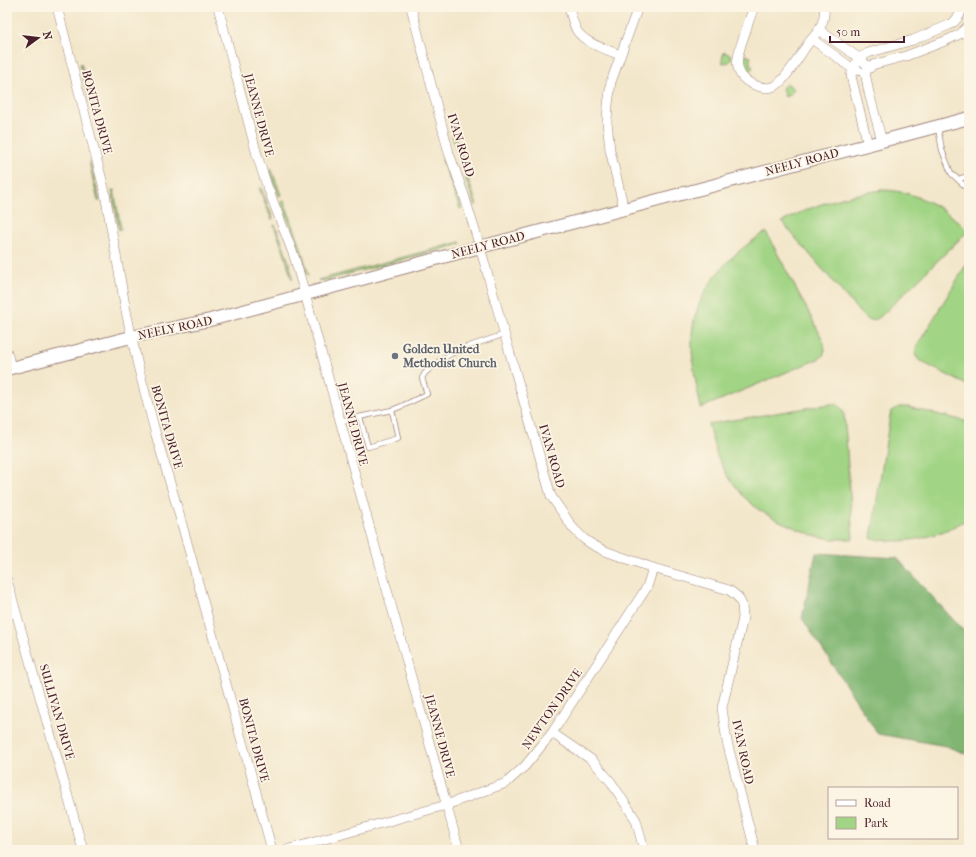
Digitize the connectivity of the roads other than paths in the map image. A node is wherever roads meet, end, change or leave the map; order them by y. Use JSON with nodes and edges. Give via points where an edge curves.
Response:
{"nodes":[{"id":1,"x":57,"y":7,"type":"edge"},
{"id":2,"x":218,"y":7,"type":"edge"},
{"id":3,"x":411,"y":7,"type":"edge"},
{"id":4,"x":569,"y":7,"type":"edge"},
{"id":5,"x":638,"y":7,"type":"edge"},
{"id":6,"x":754,"y":7,"type":"edge"},
{"id":7,"x":824,"y":7,"type":"edge"},
{"id":8,"x":963,"y":7,"type":"edge"},
{"id":9,"x":969,"y":25,"type":"edge"},
{"id":10,"x":819,"y":30,"type":"junction"},
{"id":11,"x":812,"y":39,"type":"junction"},
{"id":12,"x":902,"y":44,"type":"junction"},
{"id":13,"x":620,"y":55,"type":"junction"},
{"id":14,"x":906,"y":56,"type":"junction"},
{"id":15,"x":859,"y":58,"type":"junction"},
{"id":16,"x":853,"y":69,"type":"junction"},
{"id":17,"x":867,"y":70,"type":"junction"},
{"id":18,"x":869,"y":92,"type":"junction"},
{"id":19,"x":856,"y":96,"type":"junction"},
{"id":20,"x":969,"y":118,"type":"edge"},
{"id":21,"x":938,"y":126,"type":"junction"},
{"id":22,"x":882,"y":141,"type":"junction"},
{"id":23,"x":868,"y":145,"type":"junction"},
{"id":24,"x":969,"y":176,"type":"edge"},
{"id":25,"x":958,"y":179,"type":"junction"},
{"id":26,"x":969,"y":190,"type":"edge"},
{"id":27,"x":624,"y":209,"type":"junction"},
{"id":28,"x":480,"y":247,"type":"junction"},
{"id":29,"x":305,"y":294,"type":"junction"},
{"id":30,"x":504,"y":334,"type":"junction"},
{"id":31,"x":131,"y":337,"type":"junction"},
{"id":32,"x":7,"y":352,"type":"edge"},
{"id":33,"x":9,"y":369,"type":"edge"},
{"id":34,"x":392,"y":410,"type":"junction"},
{"id":35,"x":360,"y":417,"type":"junction"},
{"id":36,"x":340,"y":421,"type":"junction"},
{"id":37,"x":653,"y":568,"type":"junction"},
{"id":38,"x":7,"y":580,"type":"edge"},
{"id":39,"x":17,"y":614,"type":"junction"},
{"id":40,"x":7,"y":617,"type":"edge"},
{"id":41,"x":552,"y":733,"type":"junction"},
{"id":42,"x":446,"y":805,"type":"junction"},
{"id":43,"x":84,"y":850,"type":"edge"},
{"id":44,"x":272,"y":850,"type":"edge"},
{"id":45,"x":286,"y":850,"type":"edge"},
{"id":46,"x":459,"y":850,"type":"edge"},
{"id":47,"x":644,"y":850,"type":"edge"},
{"id":48,"x":755,"y":850,"type":"edge"}],
"edges":[{"from":1,"to":31,"type":"street","name":"BONITA DRIVE","via":[[102,180]]},
{"from":2,"to":29,"type":"street","name":"JEANNE DRIVE","via":[[259,162]]},
{"from":3,"to":28,"type":"street","name":"IVAN ROAD","via":[[449,153]]},
{"from":4,"to":13,"type":"street","via":[[581,35],[593,44]]},
{"from":5,"to":13,"type":"street"},
{"from":6,"to":11,"type":"street","via":[[737,58],[738,71],[748,82],[763,88],[777,84]]},
{"from":7,"to":10,"type":"street"},
{"from":8,"to":12,"type":"street","via":[[959,16],[949,26]]},
{"from":9,"to":14,"type":"street","via":[[960,34]]},
{"from":10,"to":11,"type":"street"},
{"from":10,"to":15,"type":"street"},
{"from":11,"to":16,"type":"street"},
{"from":12,"to":14,"type":"street"},
{"from":12,"to":15,"type":"street","via":[[874,50]]},
{"from":13,"to":27,"type":"street","via":[[611,82],[607,127],[611,159]]},
{"from":14,"to":17,"type":"street","via":[[872,65]]},
{"from":15,"to":16,"type":"street"},
{"from":15,"to":17,"type":"street"},
{"from":16,"to":17,"type":"street"},
{"from":16,"to":19,"type":"street","via":[[851,76]]},
{"from":17,"to":18,"type":"street"},
{"from":18,"to":19,"type":"street"},
{"from":18,"to":22,"type":"street"},
{"from":19,"to":23,"type":"street"},
{"from":20,"to":21,"type":"street","name":"NEELY ROAD"},
{"from":21,"to":22,"type":"street","name":"NEELY ROAD"},
{"from":21,"to":25,"type":"lane","via":[[942,150],[951,173]]},
{"from":22,"to":23,"type":"street","name":"NEELY ROAD"},
{"from":23,"to":27,"type":"street","name":"NEELY ROAD"},
{"from":24,"to":25,"type":"lane"},
{"from":25,"to":26,"type":"lane"},
{"from":27,"to":28,"type":"street","name":"NEELY ROAD"},
{"from":28,"to":29,"type":"street","name":"NEELY ROAD"},
{"from":28,"to":30,"type":"street","name":"IVAN ROAD"},
{"from":29,"to":31,"type":"street","name":"NEELY ROAD","via":[[210,320]]},
{"from":29,"to":36,"type":"street","name":"JEANNE DRIVE"},
{"from":30,"to":34,"type":"lane","via":[[458,350],[442,359],[422,378],[428,394]]},
{"from":30,"to":37,"type":"street","name":"IVAN ROAD","via":[[552,496],[568,521],[584,539],[605,551]]},
{"from":31,"to":33,"type":"street","name":"NEELY ROAD"},
{"from":31,"to":44,"type":"street","name":"BONITA DRIVE"},
{"from":32,"to":33,"type":"street"},
{"from":34,"to":35,"type":"lane"},
{"from":34,"to":35,"type":"lane","via":[[398,438],[368,447]]},
{"from":35,"to":36,"type":"lane"},
{"from":36,"to":42,"type":"street","name":"JEANNE DRIVE"},
{"from":37,"to":41,"type":"street","name":"NEWTON DRIVE","via":[[647,587]]},
{"from":37,"to":48,"type":"street","name":"IVAN ROAD","via":[[729,590],[738,597],[742,605],[743,618],[722,708],[727,742]]},
{"from":38,"to":39,"type":"street","name":"SULLIVAN DRIVE"},
{"from":39,"to":40,"type":"lane"},
{"from":39,"to":43,"type":"street","name":"SULLIVAN DRIVE"},
{"from":41,"to":42,"type":"street","name":"NEWTON DRIVE","via":[[526,766],[506,783]]},
{"from":41,"to":47,"type":"street","via":[[592,760],[612,782],[636,820]]},
{"from":42,"to":45,"type":"street","name":"NEWTON DRIVE"},
{"from":42,"to":46,"type":"street","name":"JEANNE DRIVE"}]}
